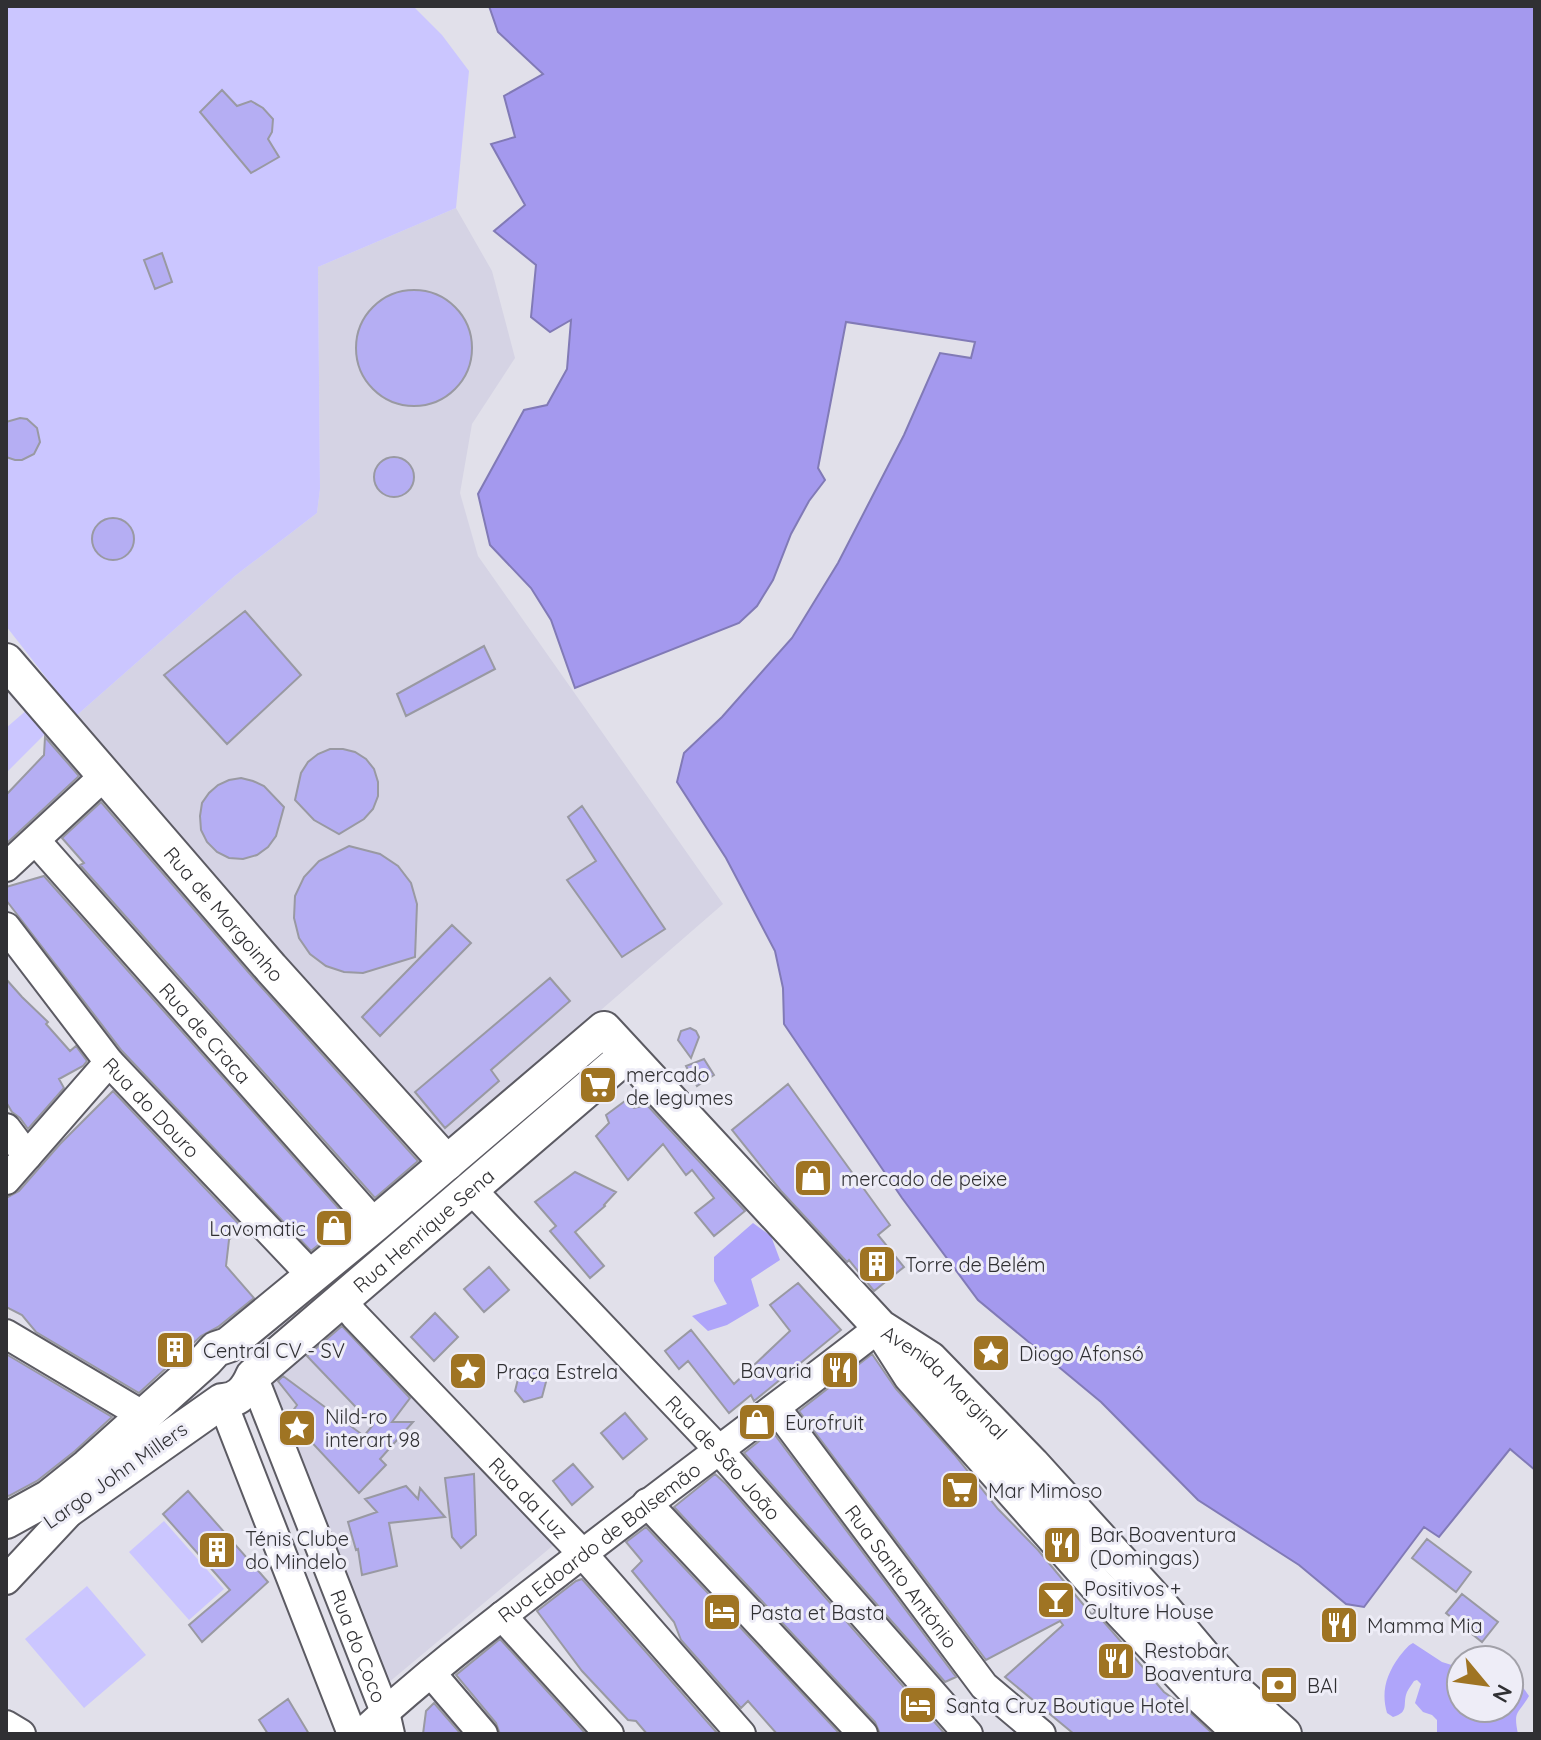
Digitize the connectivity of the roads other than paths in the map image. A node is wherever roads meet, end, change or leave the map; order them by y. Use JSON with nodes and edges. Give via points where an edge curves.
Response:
{"nodes":[{"id":1,"x":6,"y":661,"type":"edge"},
{"id":2,"x":104,"y":776,"type":"junction"},
{"id":3,"x":36,"y":841,"type":"junction"},
{"id":4,"x":6,"y":867,"type":"edge"},
{"id":5,"x":6,"y":927,"type":"edge"},
{"id":6,"x":604,"y":1029,"type":"joint"},
{"id":7,"x":627,"y":1055,"type":"junction"},
{"id":8,"x":109,"y":1062,"type":"junction"},
{"id":9,"x":6,"y":1128,"type":"edge"},
{"id":10,"x":27,"y":1156,"type":"junction"},
{"id":11,"x":447,"y":1163,"type":"junction"},
{"id":12,"x":6,"y":1180,"type":"edge"},
{"id":13,"x":470,"y":1188,"type":"junction"},
{"id":14,"x":375,"y":1224,"type":"junction"},
{"id":15,"x":312,"y":1276,"type":"junction"},
{"id":16,"x":342,"y":1300,"type":"junction"},
{"id":17,"x":880,"y":1327,"type":"junction"},
{"id":18,"x":6,"y":1334,"type":"edge"},
{"id":19,"x":217,"y":1352,"type":"junction"},
{"id":20,"x":253,"y":1376,"type":"junction"},
{"id":21,"x":222,"y":1401,"type":"junction"},
{"id":22,"x":776,"y":1408,"type":"junction"},
{"id":23,"x":144,"y":1416,"type":"junction"},
{"id":24,"x":718,"y":1449,"type":"junction"},
{"id":25,"x":79,"y":1502,"type":"junction"},
{"id":26,"x":647,"y":1503,"type":"junction"},
{"id":27,"x":7,"y":1525,"type":"edge"},
{"id":28,"x":582,"y":1553,"type":"junction"},
{"id":29,"x":6,"y":1580,"type":"edge"},
{"id":30,"x":502,"y":1616,"type":"junction"},
{"id":31,"x":431,"y":1673,"type":"junction"},
{"id":32,"x":387,"y":1723,"type":"edge"},
{"id":33,"x":6,"y":1725,"type":"edge"},
{"id":34,"x":21,"y":1734,"type":"edge"},
{"id":35,"x":352,"y":1734,"type":"edge"},
{"id":36,"x":361,"y":1734,"type":"edge"},
{"id":37,"x":483,"y":1734,"type":"edge"},
{"id":38,"x":609,"y":1734,"type":"edge"},
{"id":39,"x":741,"y":1734,"type":"edge"},
{"id":40,"x":863,"y":1734,"type":"edge"},
{"id":41,"x":968,"y":1734,"type":"edge"},
{"id":42,"x":1041,"y":1734,"type":"edge"},
{"id":43,"x":1242,"y":1734,"type":"edge"},
{"id":44,"x":1284,"y":1734,"type":"edge"}],
"edges":[{"from":1,"to":2,"type":"main road","name":"Rua de Morgoinho"},
{"from":2,"to":3,"type":"street"},
{"from":2,"to":11,"type":"main road","name":"Rua de Morgoinho"},
{"from":3,"to":4,"type":"street"},
{"from":3,"to":14,"type":"street","name":"Rua de Craca"},
{"from":5,"to":8,"type":"street","name":"Rua do Douro"},
{"from":6,"to":7,"type":"main road","name":"Avenida Marginal"},
{"from":6,"to":11,"type":"main road","name":"Rua Henrique Sena"},
{"from":7,"to":13,"type":"main road","name":"Rua Henrique Sena"},
{"from":7,"to":17,"type":"main road","name":"Avenida Marginal"},
{"from":8,"to":10,"type":"street"},
{"from":8,"to":15,"type":"street","name":"Rua do Douro"},
{"from":9,"to":10,"type":"street"},
{"from":10,"to":12,"type":"street"},
{"from":11,"to":14,"type":"main road","name":"Rua Henrique Sena"},
{"from":13,"to":16,"type":"main road","name":"Rua Henrique Sena"},
{"from":13,"to":24,"type":"street","name":"Rua de São João"},
{"from":14,"to":15,"type":"main road","name":"Rua Henrique Sena"},
{"from":15,"to":19,"type":"main road","name":"Rua Henrique Sena"},
{"from":16,"to":20,"type":"main road","name":"Rua Henrique Sena"},
{"from":16,"to":28,"type":"street","name":"Rua da Luz"},
{"from":17,"to":22,"type":"street","name":"Rua Edoardo de Balsemão"},
{"from":17,"to":43,"type":"main road","via":[[911,1376],[1099,1588]]},
{"from":17,"to":44,"type":"main road","name":"Avenida Marginal","via":[[930,1359],[1032,1464],[1213,1667]]},
{"from":18,"to":23,"type":"street"},
{"from":19,"to":20,"type":"main road","name":"Rua do Coco","via":[[237,1346]]},
{"from":19,"to":21,"type":"main road","name":"Rua do Coco","via":[[205,1379]]},
{"from":19,"to":23,"type":"main road","name":"Largo John Millers"},
{"from":20,"to":21,"type":"main road","name":"Rua Henrique Sena","via":[[238,1396]]},
{"from":20,"to":32,"type":"street","name":"Rua do Coco"},
{"from":21,"to":25,"type":"main road","name":"Largo John Millers"},
{"from":21,"to":35,"type":"street","name":"Rua do Coco"},
{"from":22,"to":24,"type":"street","name":"Rua Edoardo de Balsemão"},
{"from":22,"to":42,"type":"street","name":"Rua Santo António","via":[[984,1686]]},
{"from":23,"to":27,"type":"main road","name":"Largo John Millers","via":[[48,1498]]},
{"from":24,"to":26,"type":"street","name":"Rua Edoardo de Balsemão"},
{"from":24,"to":41,"type":"street","name":"Rua de São João"},
{"from":25,"to":27,"type":"main road","name":"Largo John Millers","via":[[35,1530]]},
{"from":25,"to":29,"type":"street"},
{"from":26,"to":28,"type":"street","name":"Rua Edoardo de Balsemão"},
{"from":26,"to":40,"type":"street"},
{"from":28,"to":30,"type":"street","name":"Rua Edoardo de Balsemão"},
{"from":28,"to":39,"type":"street","name":"Rua da Luz"},
{"from":30,"to":31,"type":"street","name":"Rua Edoardo de Balsemão"},
{"from":30,"to":38,"type":"street"},
{"from":31,"to":32,"type":"street","name":"Rua Edoardo de Balsemão"},
{"from":31,"to":37,"type":"street"},
{"from":32,"to":36,"type":"street","name":"Rua Edoardo de Balsemão"},
{"from":33,"to":34,"type":"street"}]}
